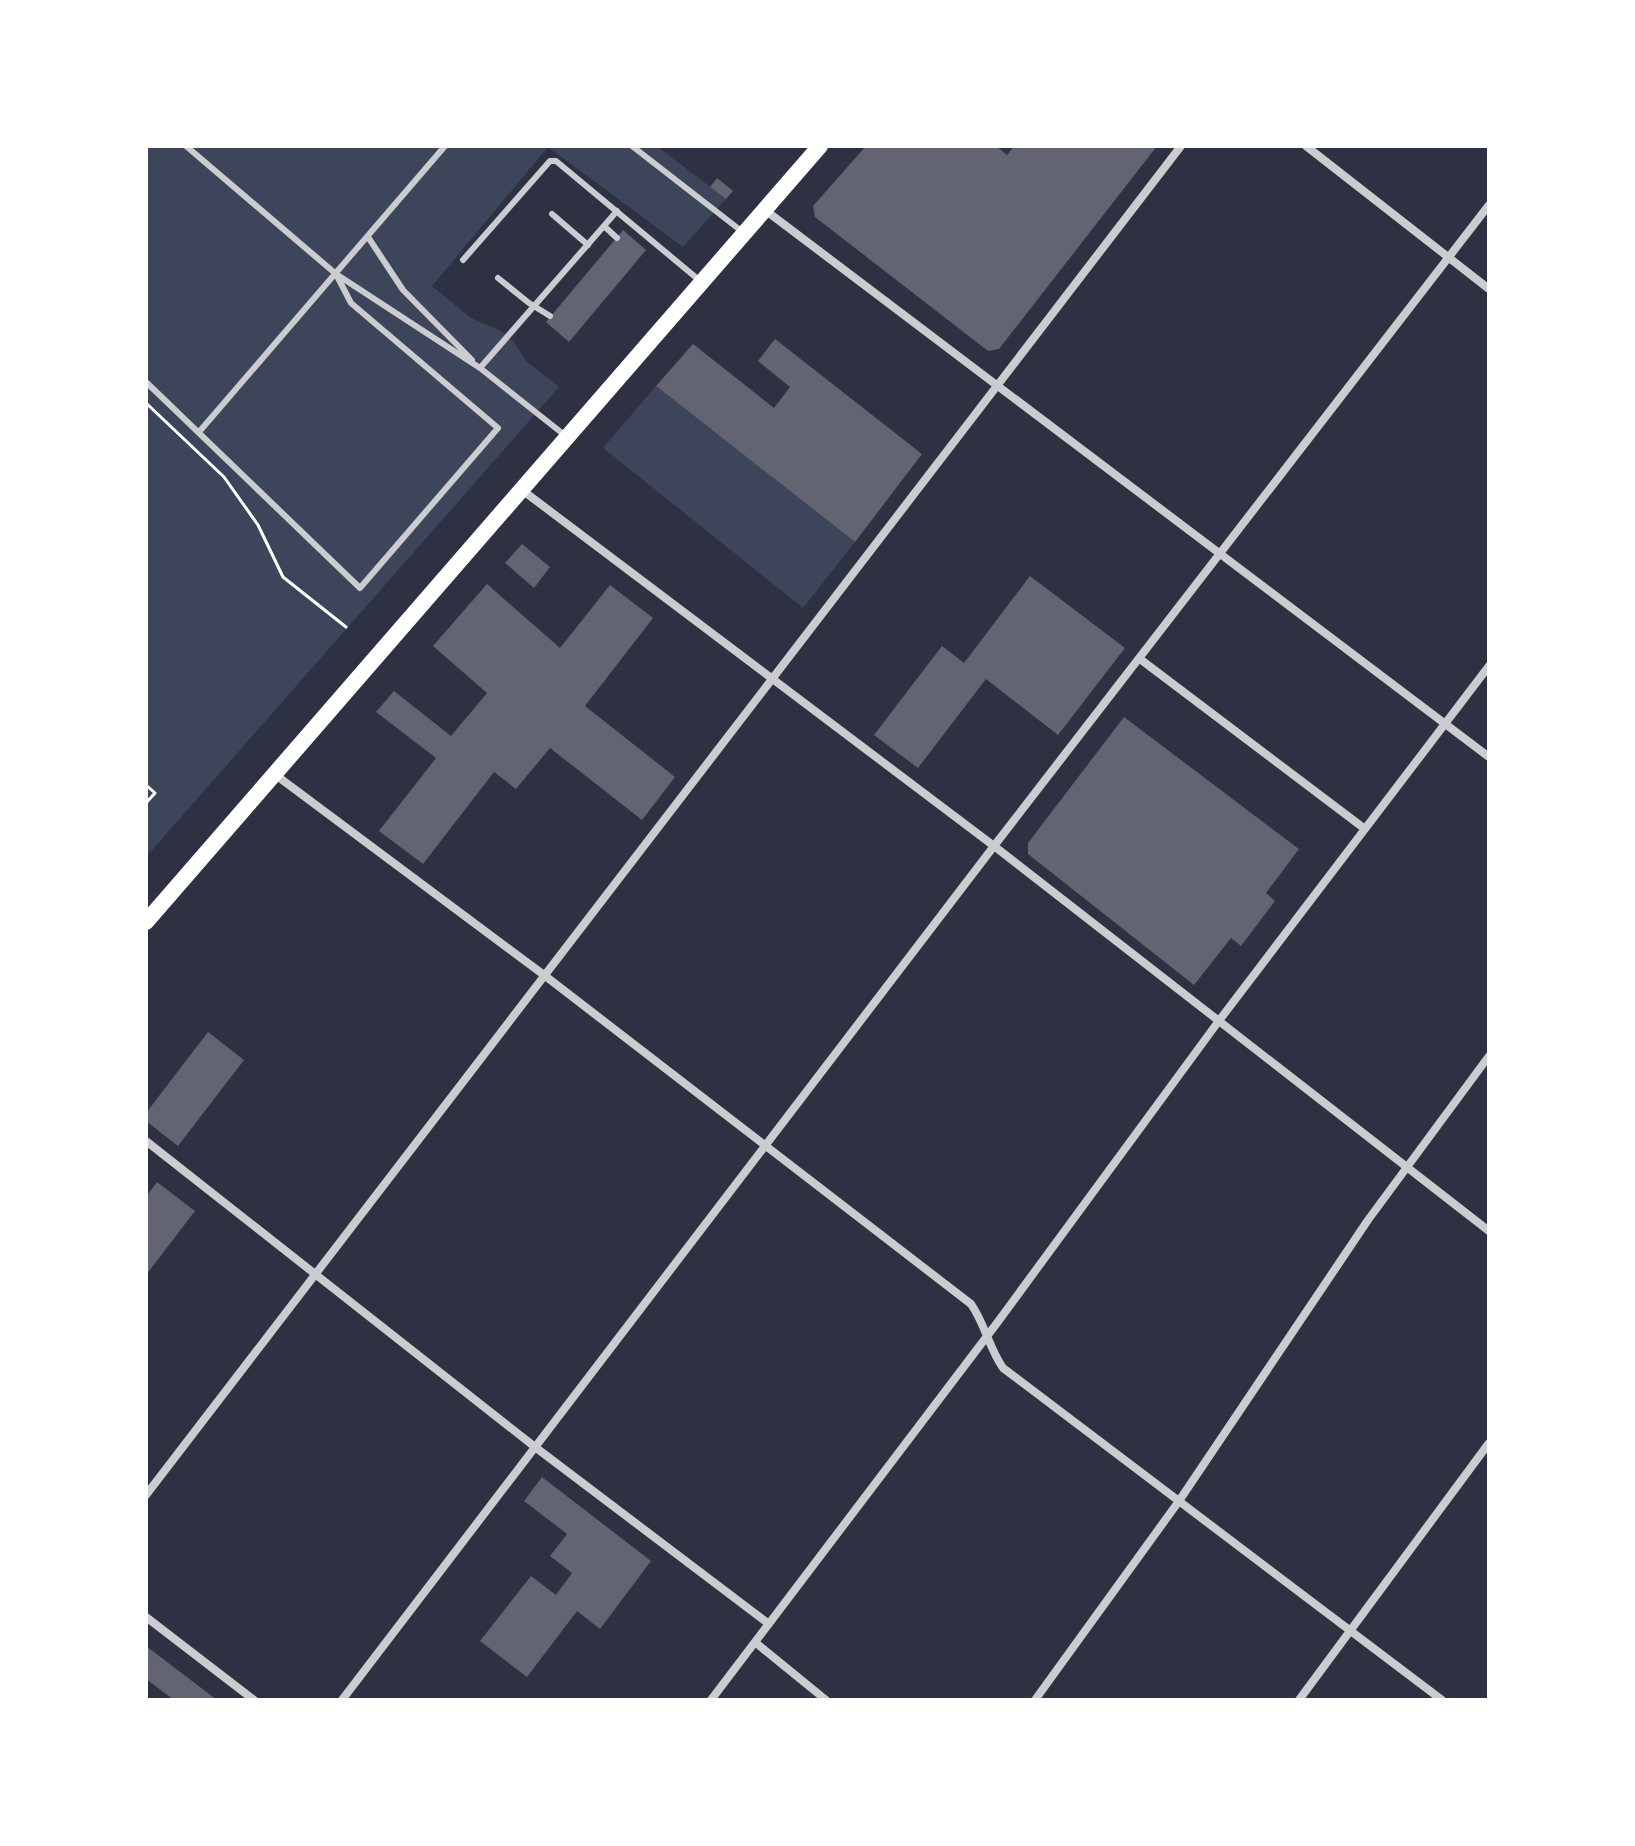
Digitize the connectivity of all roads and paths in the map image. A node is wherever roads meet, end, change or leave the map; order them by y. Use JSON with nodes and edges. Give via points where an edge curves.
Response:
{"nodes":[{"id":1,"x":186,"y":146,"type":"edge"},
{"id":2,"x":445,"y":146,"type":"edge"},
{"id":3,"x":632,"y":146,"type":"edge"},
{"id":4,"x":820,"y":146,"type":"edge"},
{"id":5,"x":1181,"y":146,"type":"edge"},
{"id":6,"x":1306,"y":146,"type":"edge"},
{"id":7,"x":1489,"y":205,"type":"edge"},
{"id":8,"x":764,"y":210,"type":"junction"},
{"id":9,"x":617,"y":211,"type":"junction"},
{"id":10,"x":552,"y":214,"type":"dead end"},
{"id":11,"x":604,"y":226,"type":"junction"},
{"id":12,"x":744,"y":233,"type":"junction"},
{"id":13,"x":368,"y":237,"type":"junction"},
{"id":14,"x":617,"y":238,"type":"dead end"},
{"id":15,"x":588,"y":245,"type":"junction"},
{"id":16,"x":1448,"y":258,"type":"junction"},
{"id":17,"x":463,"y":260,"type":"dead end"},
{"id":18,"x":336,"y":274,"type":"junction"},
{"id":19,"x":498,"y":278,"type":"dead end"},
{"id":20,"x":701,"y":283,"type":"junction"},
{"id":21,"x":1489,"y":289,"type":"edge"},
{"id":22,"x":535,"y":306,"type":"junction"},
{"id":23,"x":550,"y":316,"type":"dead end"},
{"id":24,"x":480,"y":368,"type":"junction"},
{"id":25,"x":146,"y":382,"type":"edge"},
{"id":26,"x":997,"y":388,"type":"junction"},
{"id":27,"x":146,"y":403,"type":"edge"},
{"id":28,"x":199,"y":432,"type":"junction"},
{"id":29,"x":567,"y":438,"type":"junction"},
{"id":30,"x":522,"y":490,"type":"junction"},
{"id":31,"x":1219,"y":555,"type":"junction"},
{"id":32,"x":346,"y":627,"type":"dead end"},
{"id":33,"x":1140,"y":659,"type":"junction"},
{"id":34,"x":1489,"y":666,"type":"edge"},
{"id":35,"x":771,"y":678,"type":"junction"},
{"id":36,"x":1446,"y":724,"type":"junction"},
{"id":37,"x":1489,"y":757,"type":"edge"},
{"id":38,"x":273,"y":773,"type":"junction"},
{"id":39,"x":146,"y":785,"type":"edge"},
{"id":40,"x":146,"y":803,"type":"edge"},
{"id":41,"x":1365,"y":829,"type":"junction"},
{"id":42,"x":994,"y":846,"type":"junction"},
{"id":43,"x":146,"y":922,"type":"edge"},
{"id":44,"x":544,"y":975,"type":"junction"},
{"id":45,"x":1218,"y":1022,"type":"junction"},
{"id":46,"x":1489,"y":1056,"type":"edge"},
{"id":47,"x":146,"y":1141,"type":"edge"},
{"id":48,"x":766,"y":1145,"type":"junction"},
{"id":49,"x":1406,"y":1168,"type":"junction"},
{"id":50,"x":1489,"y":1231,"type":"edge"},
{"id":51,"x":316,"y":1273,"type":"junction"},
{"id":52,"x":987,"y":1336,"type":"junction"},
{"id":53,"x":1489,"y":1443,"type":"edge"},
{"id":54,"x":535,"y":1447,"type":"junction"},
{"id":55,"x":146,"y":1495,"type":"edge"},
{"id":56,"x":1179,"y":1501,"type":"junction"},
{"id":57,"x":146,"y":1617,"type":"edge"},
{"id":58,"x":769,"y":1624,"type":"junction"},
{"id":59,"x":1350,"y":1631,"type":"junction"},
{"id":60,"x":756,"y":1643,"type":"junction"},
{"id":61,"x":254,"y":1700,"type":"edge"},
{"id":62,"x":342,"y":1700,"type":"edge"},
{"id":63,"x":711,"y":1700,"type":"edge"},
{"id":64,"x":826,"y":1700,"type":"edge"},
{"id":65,"x":1035,"y":1700,"type":"edge"},
{"id":66,"x":1299,"y":1700,"type":"edge"},
{"id":67,"x":1442,"y":1700,"type":"edge"}],
"edges":[{"from":1,"to":18,"type":"lane"},
{"from":2,"to":13,"type":"lane"},
{"from":3,"to":12,"type":"lane"},
{"from":4,"to":8,"type":"main road"},
{"from":5,"to":26,"type":"street"},
{"from":6,"to":16,"type":"street"},
{"from":7,"to":16,"type":"street"},
{"from":8,"to":12,"type":"main road"},
{"from":8,"to":26,"type":"street"},
{"from":9,"to":11,"type":"lane"},
{"from":9,"to":17,"type":"lane","via":[[550,161]]},
{"from":9,"to":20,"type":"lane"},
{"from":10,"to":15,"type":"lane"},
{"from":11,"to":14,"type":"lane"},
{"from":11,"to":15,"type":"lane"},
{"from":12,"to":20,"type":"main road"},
{"from":13,"to":18,"type":"lane"},
{"from":13,"to":24,"type":"lane","via":[[403,290]]},
{"from":15,"to":22,"type":"lane"},
{"from":16,"to":21,"type":"street"},
{"from":16,"to":31,"type":"street"},
{"from":18,"to":24,"type":"lane"},
{"from":18,"to":28,"type":"lane"},
{"from":18,"to":28,"type":"lane","via":[[351,303],[498,428],[360,588]]},
{"from":19,"to":22,"type":"lane"},
{"from":20,"to":29,"type":"main road"},
{"from":22,"to":23,"type":"lane"},
{"from":22,"to":24,"type":"lane"},
{"from":24,"to":29,"type":"lane"},
{"from":25,"to":28,"type":"lane"},
{"from":26,"to":31,"type":"street"},
{"from":26,"to":35,"type":"street"},
{"from":27,"to":32,"type":"path","via":[[224,477],[258,525],[283,577]]},
{"from":29,"to":30,"type":"main road"},
{"from":30,"to":35,"type":"street"},
{"from":30,"to":38,"type":"main road"},
{"from":31,"to":33,"type":"street"},
{"from":31,"to":36,"type":"street"},
{"from":33,"to":41,"type":"street"},
{"from":33,"to":42,"type":"street"},
{"from":34,"to":36,"type":"street"},
{"from":35,"to":42,"type":"street"},
{"from":35,"to":44,"type":"street"},
{"from":36,"to":37,"type":"street"},
{"from":36,"to":41,"type":"street"},
{"from":38,"to":43,"type":"main road"},
{"from":38,"to":44,"type":"street"},
{"from":39,"to":40,"type":"path","via":[[155,793]]},
{"from":41,"to":45,"type":"street"},
{"from":42,"to":45,"type":"street"},
{"from":42,"to":48,"type":"street"},
{"from":44,"to":48,"type":"street"},
{"from":44,"to":51,"type":"street"},
{"from":45,"to":49,"type":"street"},
{"from":45,"to":52,"type":"street"},
{"from":46,"to":49,"type":"street"},
{"from":47,"to":51,"type":"street"},
{"from":48,"to":52,"type":"street","via":[[971,1304]]},
{"from":48,"to":54,"type":"street"},
{"from":49,"to":50,"type":"street"},
{"from":49,"to":56,"type":"street"},
{"from":51,"to":54,"type":"street"},
{"from":51,"to":55,"type":"street"},
{"from":52,"to":56,"type":"street","via":[[1003,1368]]},
{"from":52,"to":58,"type":"street"},
{"from":53,"to":59,"type":"street"},
{"from":54,"to":58,"type":"street"},
{"from":54,"to":62,"type":"street"},
{"from":56,"to":59,"type":"street"},
{"from":56,"to":65,"type":"street"},
{"from":57,"to":61,"type":"street"},
{"from":58,"to":60,"type":"street"},
{"from":59,"to":66,"type":"street"},
{"from":59,"to":67,"type":"street"},
{"from":60,"to":63,"type":"street"},
{"from":60,"to":64,"type":"street"}]}
